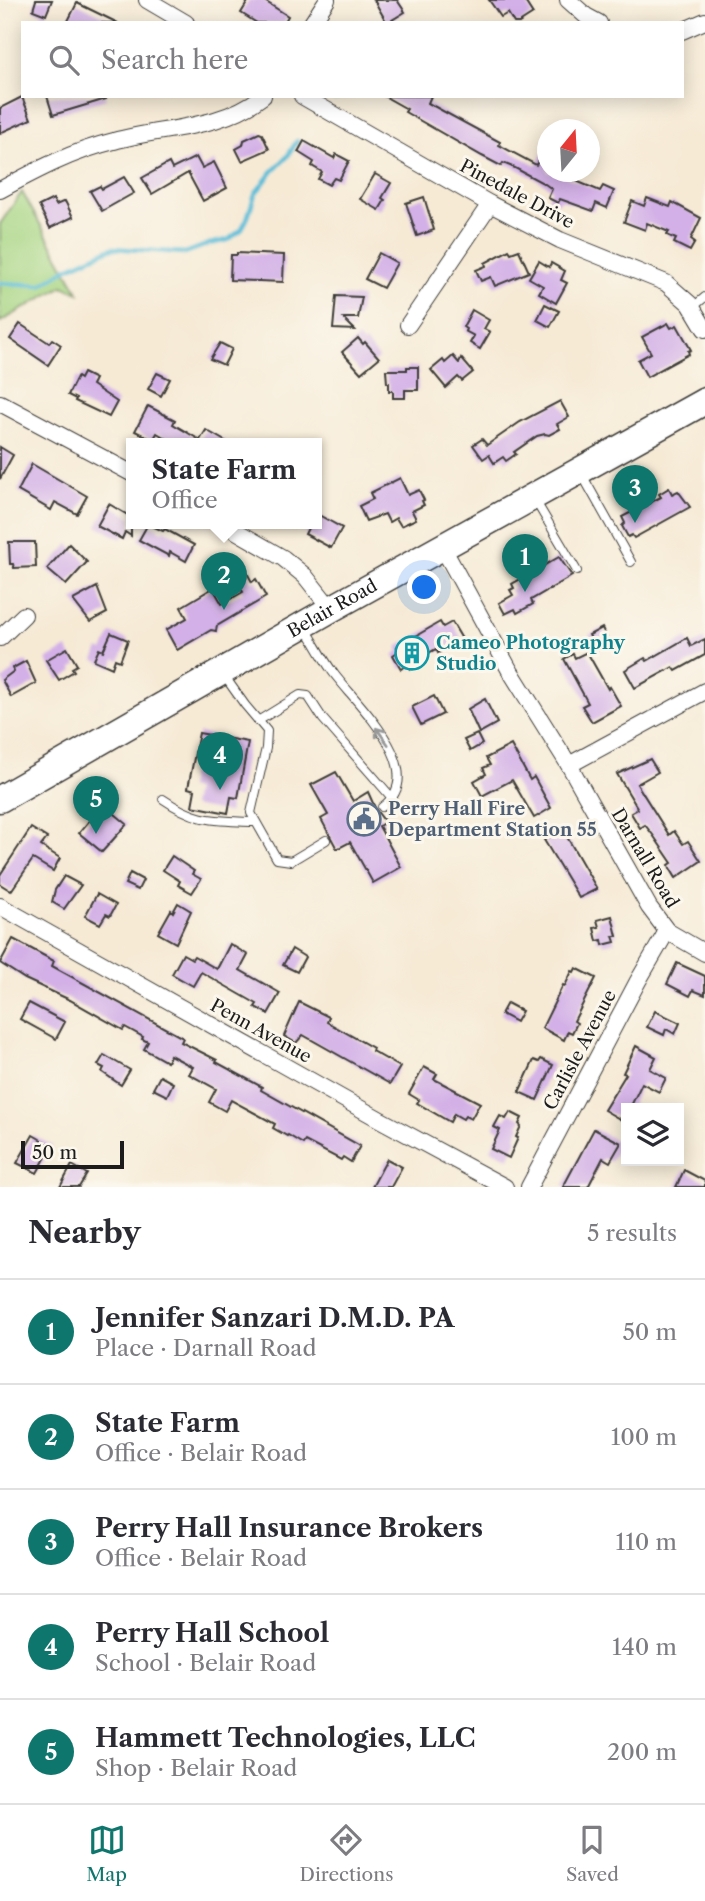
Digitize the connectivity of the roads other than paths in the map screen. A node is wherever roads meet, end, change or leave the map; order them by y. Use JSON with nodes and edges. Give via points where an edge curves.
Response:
{"nodes":[{"id":1,"x":147,"y":0,"type":"edge"},
{"id":2,"x":327,"y":0,"type":"edge"},
{"id":3,"x":568,"y":0,"type":"edge"},
{"id":4,"x":183,"y":21,"type":"edge"},
{"id":5,"x":313,"y":21,"type":"edge"},
{"id":6,"x":595,"y":21,"type":"edge"},
{"id":7,"x":705,"y":21,"type":"edge"},
{"id":8,"x":684,"y":30,"type":"edge"},
{"id":9,"x":260,"y":98,"type":"edge"},
{"id":10,"x":306,"y":98,"type":"edge"},
{"id":11,"x":0,"y":190,"type":"edge"},
{"id":12,"x":490,"y":204,"type":"junction"},
{"id":13,"x":699,"y":303,"type":"edge"},
{"id":14,"x":408,"y":325,"type":"dead end"},
{"id":15,"x":705,"y":329,"type":"edge"},
{"id":16,"x":705,"y":401,"type":"edge"},
{"id":17,"x":0,"y":403,"type":"edge"},
{"id":18,"x":126,"y":470,"type":"edge"},
{"id":19,"x":580,"y":471,"type":"junction"},
{"id":20,"x":534,"y":498,"type":"junction"},
{"id":21,"x":232,"y":529,"type":"edge"},
{"id":22,"x":443,"y":548,"type":"junction"},
{"id":23,"x":631,"y":562,"type":"dead end"},
{"id":24,"x":577,"y":572,"type":"dead end"},
{"id":25,"x":331,"y":609,"type":"junction"},
{"id":26,"x":24,"y":615,"type":"dead end"},
{"id":27,"x":304,"y":625,"type":"junction"},
{"id":28,"x":0,"y":638,"type":"edge"},
{"id":29,"x":222,"y":672,"type":"junction"},
{"id":30,"x":705,"y":691,"type":"edge"},
{"id":31,"x":258,"y":721,"type":"junction"},
{"id":32,"x":569,"y":765,"type":"junction"},
{"id":33,"x":0,"y":799,"type":"edge"},
{"id":34,"x":163,"y":799,"type":"dead end"},
{"id":35,"x":393,"y":799,"type":"junction"},
{"id":36,"x":382,"y":807,"type":"dead end"},
{"id":37,"x":254,"y":822,"type":"junction"},
{"id":38,"x":326,"y":840,"type":"dead end"},
{"id":39,"x":0,"y":906,"type":"edge"},
{"id":40,"x":667,"y":931,"type":"junction"},
{"id":41,"x":705,"y":953,"type":"edge"},
{"id":42,"x":505,"y":1187,"type":"edge"},
{"id":43,"x":529,"y":1187,"type":"edge"}],
"edges":[{"from":1,"to":4,"type":"street"},
{"from":2,"to":5,"type":"street"},
{"from":3,"to":6,"type":"street"},
{"from":7,"to":8,"type":"street"},
{"from":9,"to":11,"type":"street","via":[[211,122],[89,148]]},
{"from":10,"to":12,"type":"street","name":"Pinedale Drive"},
{"from":12,"to":13,"type":"street","name":"Pinedale Drive","via":[[560,240],[652,276]]},
{"from":12,"to":14,"type":"street"},
{"from":13,"to":15,"type":"street","name":"Pinedale Drive"},
{"from":16,"to":19,"type":"highway","name":"Belair Road"},
{"from":17,"to":18,"type":"street"},
{"from":19,"to":20,"type":"highway","name":"Belair Road"},
{"from":19,"to":23,"type":"lane"},
{"from":20,"to":22,"type":"highway","name":"Belair Road"},
{"from":20,"to":24,"type":"lane"},
{"from":21,"to":25,"type":"street","via":[[283,558],[305,576]]},
{"from":22,"to":25,"type":"highway","name":"Belair Road"},
{"from":22,"to":32,"type":"street","name":"Darnall Road","via":[[509,669]]},
{"from":25,"to":27,"type":"highway","name":"Belair Road"},
{"from":26,"to":28,"type":"street"},
{"from":27,"to":29,"type":"highway","name":"Belair Road"},
{"from":35,"to":27,"type":"lane","one_way":true,"via":[[399,779],[396,755],[332,671]]},
{"from":29,"to":31,"type":"lane"},
{"from":29,"to":33,"type":"highway","name":"Belair Road"},
{"from":30,"to":32,"type":"street"},
{"from":31,"to":35,"type":"lane","via":[[300,695],[308,696]]},
{"from":31,"to":37,"type":"lane","via":[[267,731],[251,813]]},
{"from":32,"to":40,"type":"street","name":"Darnall Road"},
{"from":34,"to":37,"type":"lane","via":[[202,820]]},
{"from":35,"to":36,"type":"lane"},
{"from":37,"to":38,"type":"lane","via":[[277,859],[291,862]]},
{"from":39,"to":42,"type":"street","name":"Penn Avenue"},
{"from":40,"to":41,"type":"street","name":"Darnall Road"},
{"from":40,"to":43,"type":"street","name":"Carlisle Avenue"}]}
